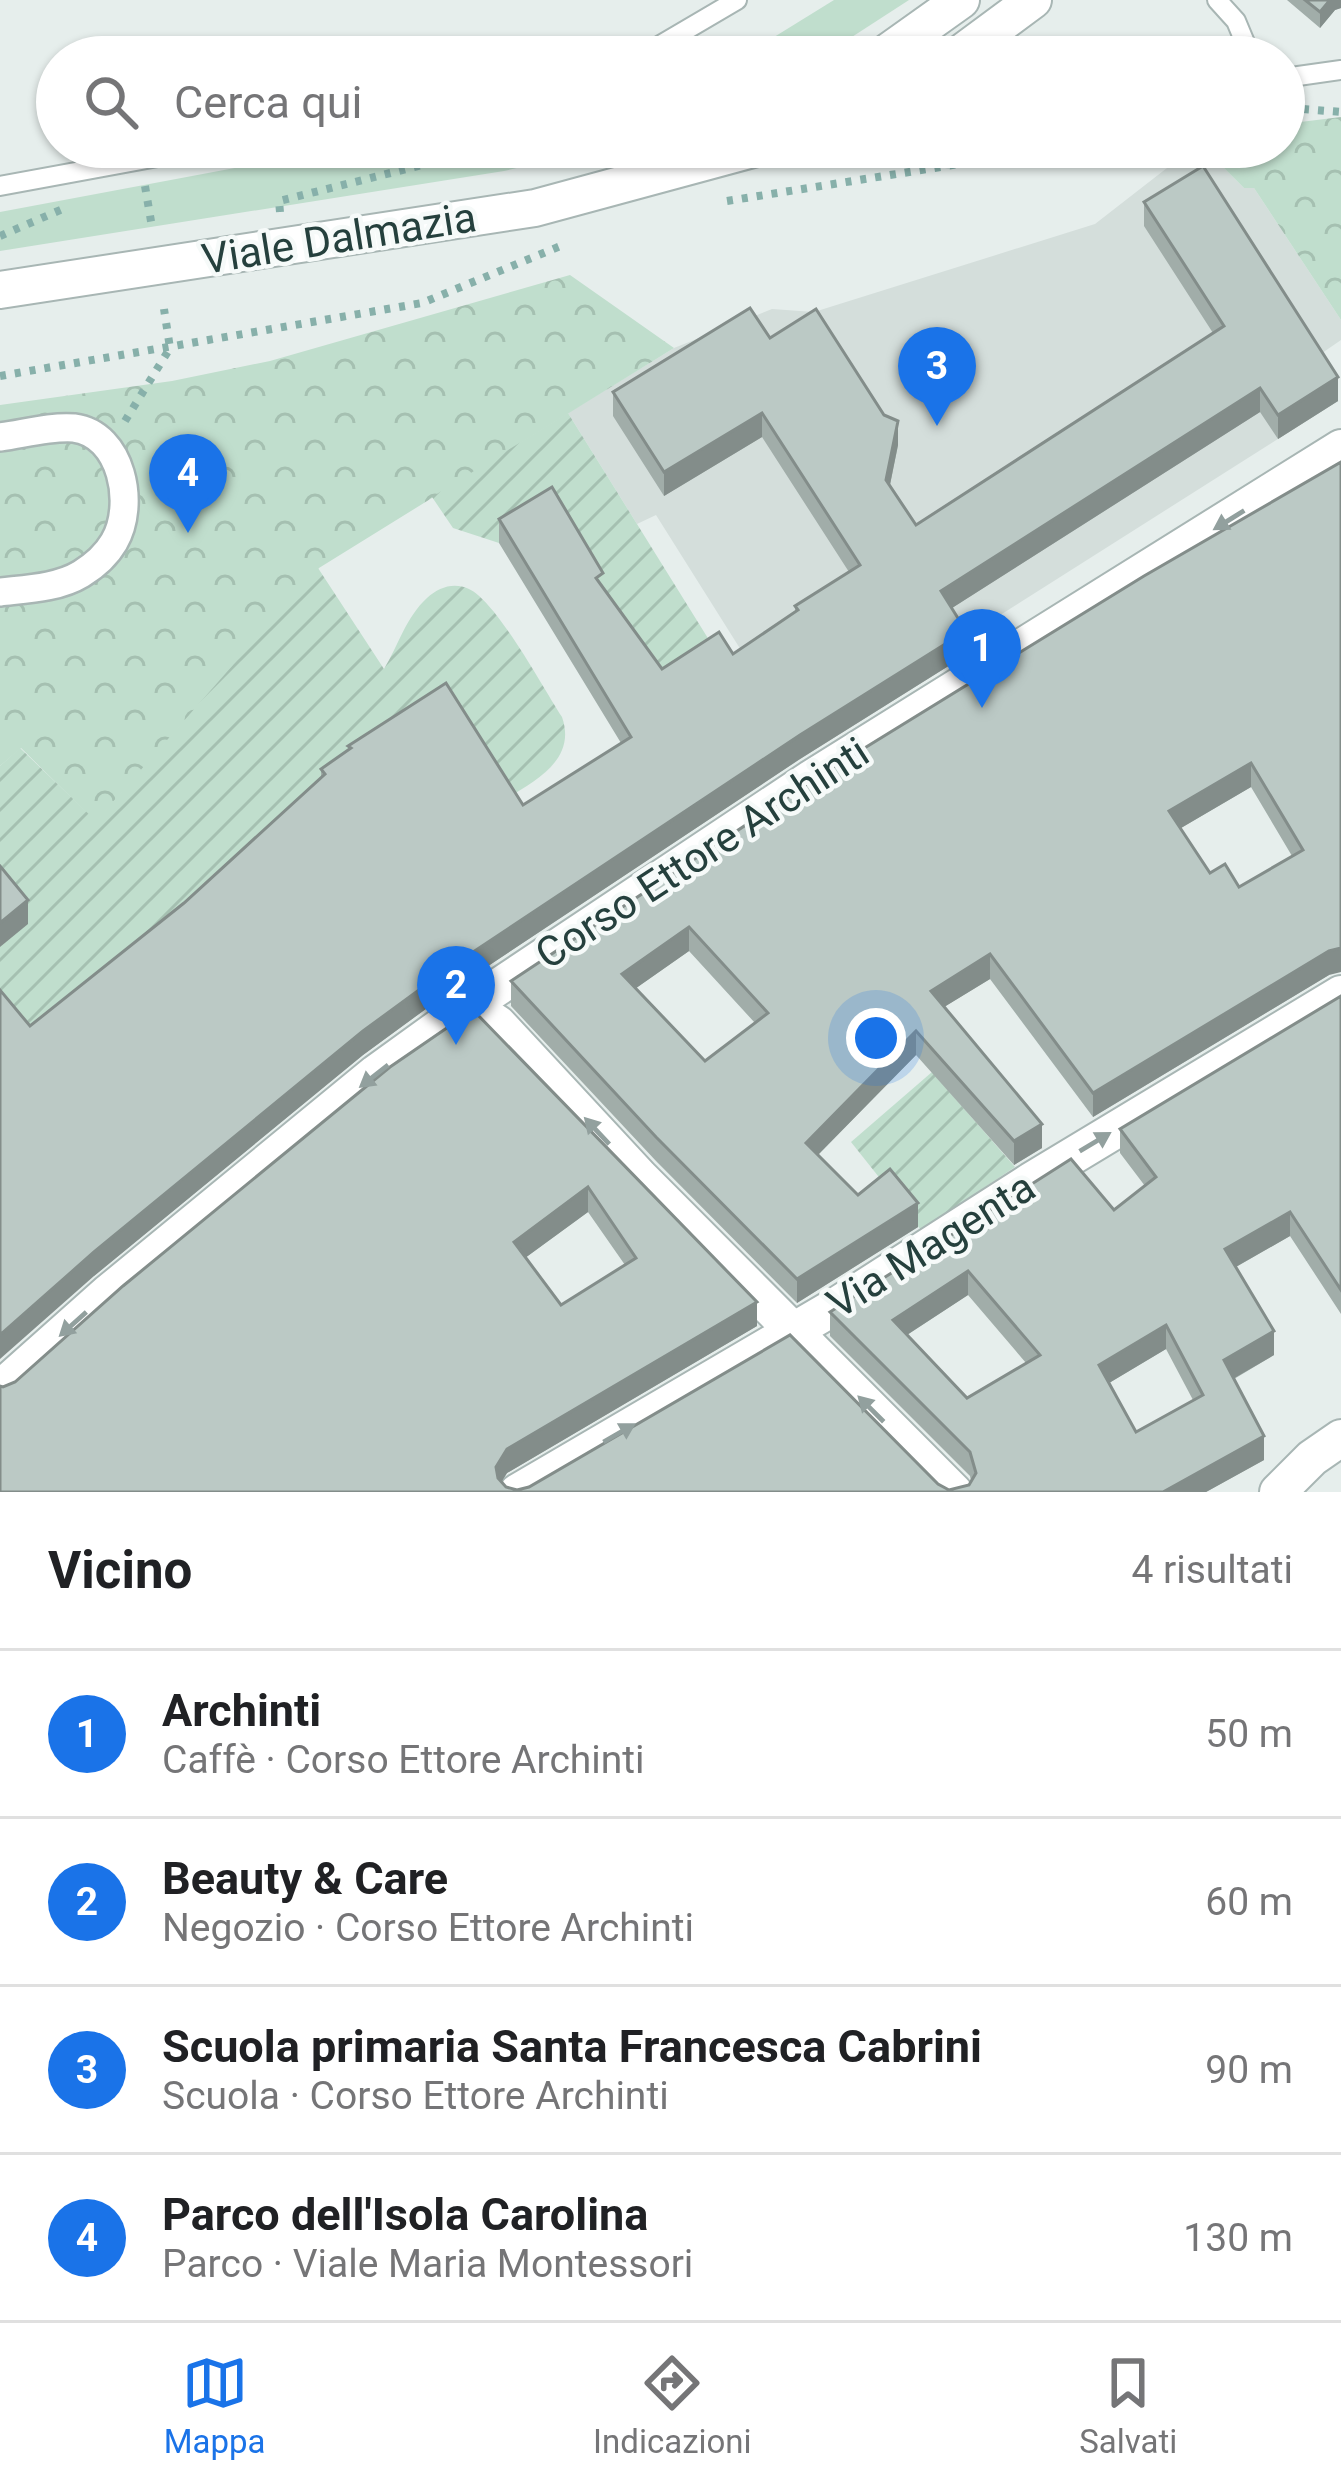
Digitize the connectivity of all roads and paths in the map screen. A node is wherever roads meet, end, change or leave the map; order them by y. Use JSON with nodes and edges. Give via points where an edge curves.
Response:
{"nodes":[{"id":1,"x":737,"y":0,"type":"edge"},
{"id":2,"x":962,"y":0,"type":"edge"},
{"id":3,"x":1033,"y":0,"type":"edge"},
{"id":4,"x":1216,"y":0,"type":"edge"},
{"id":5,"x":676,"y":36,"type":"edge"},
{"id":6,"x":911,"y":36,"type":"edge"},
{"id":7,"x":984,"y":36,"type":"edge"},
{"id":8,"x":1242,"y":36,"type":"edge"},
{"id":9,"x":1341,"y":70,"type":"edge"},
{"id":10,"x":1305,"y":77,"type":"edge"},
{"id":11,"x":1305,"y":109,"type":"edge"},
{"id":12,"x":1341,"y":112,"type":"edge"},
{"id":13,"x":98,"y":168,"type":"edge"},
{"id":14,"x":410,"y":168,"type":"edge"},
{"id":15,"x":675,"y":168,"type":"edge"},
{"id":16,"x":945,"y":168,"type":"edge"},
{"id":17,"x":0,"y":186,"type":"edge"},
{"id":18,"x":146,"y":190,"type":"dead end"},
{"id":19,"x":122,"y":194,"type":"dead end"},
{"id":20,"x":725,"y":202,"type":"dead end"},
{"id":21,"x":76,"y":203,"type":"dead end"},
{"id":22,"x":0,"y":236,"type":"edge"},
{"id":23,"x":572,"y":242,"type":"dead end"},
{"id":24,"x":284,"y":246,"type":"junction"},
{"id":25,"x":0,"y":290,"type":"edge"},
{"id":26,"x":164,"y":309,"type":"dead end"},
{"id":27,"x":170,"y":348,"type":"junction"},
{"id":28,"x":0,"y":376,"type":"edge"},
{"id":29,"x":0,"y":437,"type":"edge"},
{"id":30,"x":104,"y":443,"type":"junction"},
{"id":31,"x":1337,"y":454,"type":"edge"},
{"id":32,"x":0,"y":592,"type":"edge"},
{"id":33,"x":1341,"y":994,"type":"edge"},
{"id":34,"x":462,"y":1011,"type":"junction"},
{"id":35,"x":794,"y":1330,"type":"junction"},
{"id":36,"x":0,"y":1389,"type":"edge"},
{"id":37,"x":1333,"y":1443,"type":"edge"},
{"id":38,"x":518,"y":1492,"type":"edge"},
{"id":39,"x":954,"y":1492,"type":"edge"},
{"id":40,"x":1278,"y":1492,"type":"edge"},
{"id":41,"x":1316,"y":1492,"type":"edge"}],
"edges":[{"from":1,"to":5,"type":"lane"},
{"from":2,"to":6,"type":"street"},
{"from":3,"to":7,"type":"street"},
{"from":4,"to":8,"type":"lane"},
{"from":9,"to":10,"type":"lane"},
{"from":11,"to":12,"type":"path"},
{"from":13,"to":17,"type":"lane"},
{"from":14,"to":24,"type":"path","via":[[278,201]]},
{"from":15,"to":24,"type":"street","name":"Viale Dalmazia","via":[[536,208]]},
{"from":16,"to":20,"type":"path"},
{"from":18,"to":19,"type":"path"},
{"from":21,"to":22,"type":"path"},
{"from":23,"to":27,"type":"path","via":[[422,303]]},
{"from":24,"to":25,"type":"street","name":"Viale Dalmazia"},
{"from":26,"to":27,"type":"path"},
{"from":27,"to":28,"type":"path"},
{"from":27,"to":30,"type":"path"},
{"from":29,"to":30,"type":"street","via":[[72,428]]},
{"from":30,"to":32,"type":"street","via":[[121,477],[116,539],[79,576]]},
{"from":31,"to":34,"type":"street","name":"Corso Ettore Archinti","one_way":true,"via":[[812,778]]},
{"from":35,"to":33,"type":"street","name":"Via Magenta","one_way":true},
{"from":35,"to":34,"type":"street","one_way":true,"via":[[498,1024]]},
{"from":34,"to":36,"type":"street","name":"Corso Ettore Archinti","one_way":true,"via":[[376,1073]]},
{"from":38,"to":35,"type":"street","name":"Via Magenta","one_way":true},
{"from":39,"to":35,"type":"street","one_way":true},
{"from":37,"to":40,"type":"street"},
{"from":37,"to":41,"type":"street","via":[[1315,1469]]}]}
